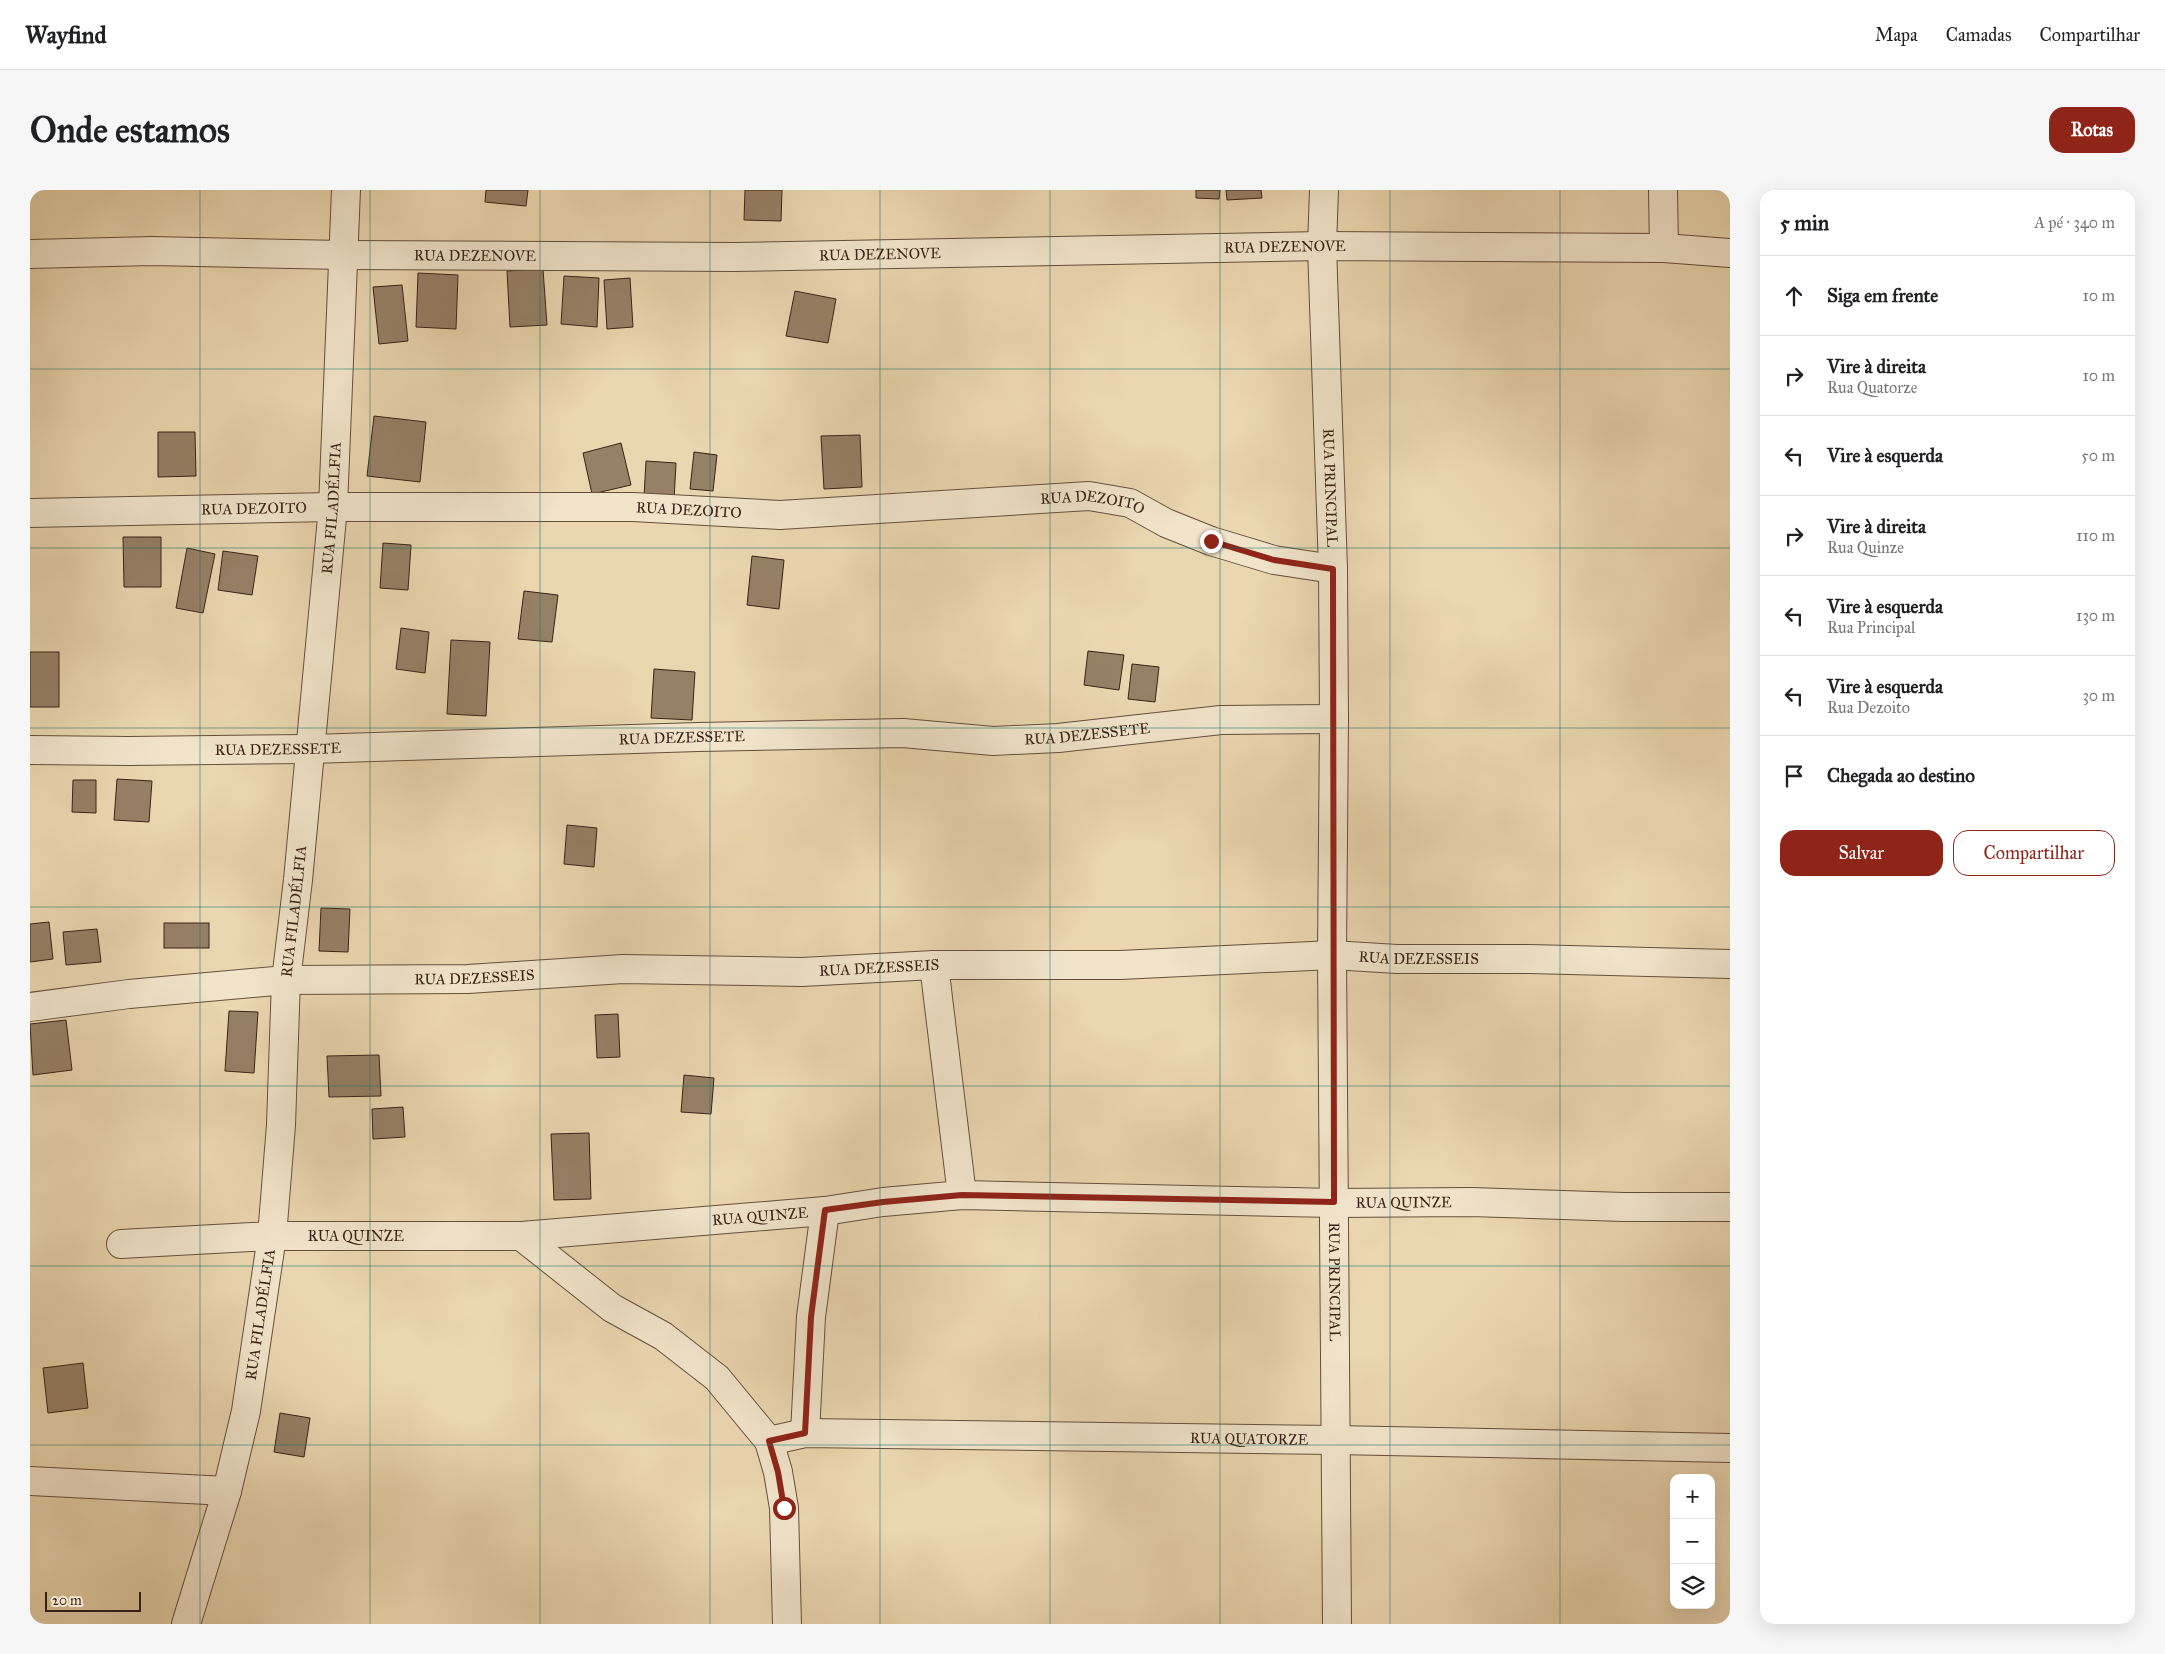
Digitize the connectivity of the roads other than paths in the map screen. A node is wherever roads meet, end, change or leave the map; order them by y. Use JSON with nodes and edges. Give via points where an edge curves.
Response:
{"nodes":[{"id":1,"x":346,"y":190,"type":"edge"},
{"id":2,"x":1324,"y":190,"type":"edge"},
{"id":3,"x":1663,"y":190,"type":"edge"},
{"id":4,"x":1322,"y":246,"type":"junction"},
{"id":5,"x":1664,"y":248,"type":"junction"},
{"id":6,"x":1730,"y":253,"type":"edge"},
{"id":7,"x":30,"y":254,"type":"edge"},
{"id":8,"x":343,"y":255,"type":"junction"},
{"id":9,"x":333,"y":507,"type":"junction"},
{"id":10,"x":30,"y":513,"type":"edge"},
{"id":11,"x":1333,"y":569,"type":"junction"},
{"id":12,"x":1334,"y":719,"type":"junction"},
{"id":13,"x":310,"y":749,"type":"junction"},
{"id":14,"x":30,"y":750,"type":"edge"},
{"id":15,"x":1332,"y":955,"type":"junction"},
{"id":16,"x":1730,"y":964,"type":"edge"},
{"id":17,"x":934,"y":965,"type":"junction"},
{"id":18,"x":286,"y":980,"type":"junction"},
{"id":19,"x":30,"y":1007,"type":"edge"},
{"id":20,"x":962,"y":1195,"type":"junction"},
{"id":21,"x":1334,"y":1202,"type":"junction"},
{"id":22,"x":1730,"y":1207,"type":"edge"},
{"id":23,"x":825,"y":1210,"type":"junction"},
{"id":24,"x":272,"y":1236,"type":"junction"},
{"id":25,"x":521,"y":1236,"type":"junction"},
{"id":26,"x":121,"y":1244,"type":"dead end"},
{"id":27,"x":805,"y":1433,"type":"junction"},
{"id":28,"x":1335,"y":1440,"type":"junction"},
{"id":29,"x":769,"y":1441,"type":"junction"},
{"id":30,"x":1730,"y":1448,"type":"edge"},
{"id":31,"x":30,"y":1481,"type":"edge"},
{"id":32,"x":227,"y":1490,"type":"junction"},
{"id":33,"x":186,"y":1624,"type":"edge"},
{"id":34,"x":787,"y":1624,"type":"edge"},
{"id":35,"x":1337,"y":1624,"type":"edge"}],
"edges":[{"from":1,"to":8,"type":"street","name":"RUA FILADÉLFIA"},
{"from":2,"to":4,"type":"street","name":"RUA PRINCIPAL"},
{"from":3,"to":5,"type":"street"},
{"from":4,"to":5,"type":"street","name":"RUA DEZENOVE"},
{"from":4,"to":8,"type":"street","name":"RUA DEZENOVE","via":[[735,257]]},
{"from":4,"to":11,"type":"street","name":"RUA PRINCIPAL"},
{"from":5,"to":6,"type":"street","name":"RUA DEZENOVE"},
{"from":7,"to":8,"type":"street","name":"RUA DEZENOVE","via":[[152,251]]},
{"from":8,"to":9,"type":"street","name":"RUA FILADÉLFIA"},
{"from":9,"to":10,"type":"street","name":"RUA DEZOITO"},
{"from":9,"to":11,"type":"street","name":"RUA DEZOITO","via":[[633,507],[780,515],[1089,496],[1130,504],[1211,541],[1274,560]]},
{"from":9,"to":13,"type":"street","name":"RUA FILADÉLFIA"},
{"from":11,"to":12,"type":"street","name":"RUA PRINCIPAL"},
{"from":12,"to":13,"type":"street","name":"RUA DEZESSETE","via":[[1221,720],[1058,738],[993,741],[903,733]]},
{"from":12,"to":15,"type":"street","name":"RUA PRINCIPAL"},
{"from":13,"to":14,"type":"street","name":"RUA DEZESSETE"},
{"from":13,"to":18,"type":"street","name":"RUA FILADÉLFIA"},
{"from":15,"to":16,"type":"street","name":"RUA DEZESSEIS","via":[[1398,959]]},
{"from":15,"to":17,"type":"street","name":"RUA DEZESSEIS","via":[[1120,965]]},
{"from":15,"to":21,"type":"street","name":"RUA PRINCIPAL"},
{"from":17,"to":18,"type":"street","name":"RUA DEZESSEIS","via":[[802,972],[623,969],[468,979]]},
{"from":17,"to":20,"type":"street"},
{"from":18,"to":19,"type":"street","name":"RUA DEZESSEIS","via":[[129,994]]},
{"from":18,"to":24,"type":"street","name":"RUA FILADÉLFIA","via":[[281,1126]]},
{"from":20,"to":21,"type":"street","name":"RUA QUINZE"},
{"from":20,"to":23,"type":"street","name":"RUA QUINZE"},
{"from":21,"to":22,"type":"street","name":"RUA QUINZE"},
{"from":21,"to":28,"type":"street","name":"RUA PRINCIPAL"},
{"from":23,"to":25,"type":"street","name":"RUA QUINZE"},
{"from":23,"to":27,"type":"street","via":[[811,1317]]},
{"from":24,"to":25,"type":"street","name":"RUA QUINZE"},
{"from":24,"to":26,"type":"street","name":"RUA QUINZE"},
{"from":24,"to":32,"type":"street","name":"RUA FILADÉLFIA","via":[[246,1411]]},
{"from":25,"to":29,"type":"street","via":[[612,1308],[663,1336],[717,1378]]},
{"from":27,"to":28,"type":"street","name":"RUA QUATORZE"},
{"from":27,"to":29,"type":"street","name":"RUA QUATORZE"},
{"from":28,"to":30,"type":"street","name":"RUA QUATORZE"},
{"from":28,"to":35,"type":"street","name":"RUA PRINCIPAL"},
{"from":29,"to":34,"type":"street","via":[[784,1508]]},
{"from":31,"to":32,"type":"street"},
{"from":32,"to":33,"type":"street","name":"RUA FILADÉLFIA"}]}
